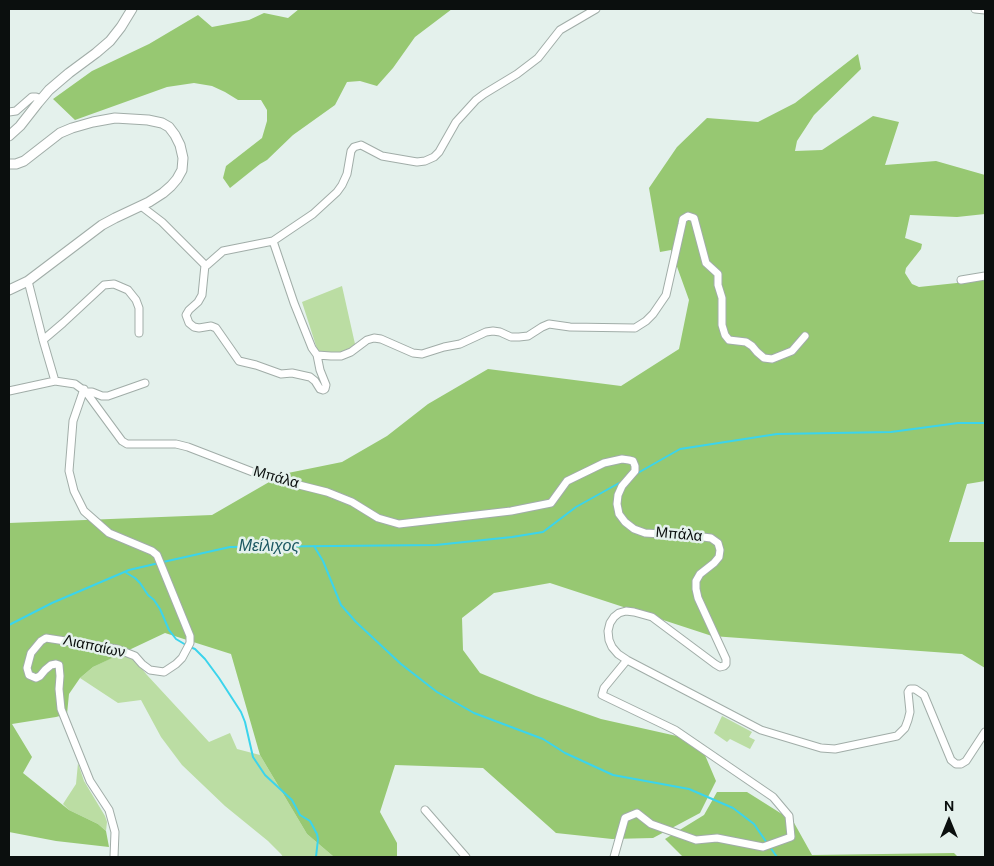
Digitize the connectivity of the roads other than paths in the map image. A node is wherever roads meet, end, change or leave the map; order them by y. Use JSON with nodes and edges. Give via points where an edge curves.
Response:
{"nodes":[{"id":1,"x":132,"y":9,"type":"edge"},
{"id":2,"x":596,"y":9,"type":"edge"},
{"id":3,"x":975,"y":9,"type":"edge"},
{"id":4,"x":985,"y":10,"type":"edge"},
{"id":5,"x":41,"y":99,"type":"junction"},
{"id":6,"x":9,"y":112,"type":"edge"},
{"id":7,"x":9,"y":136,"type":"edge"},
{"id":8,"x":9,"y":164,"type":"edge"},
{"id":9,"x":141,"y":206,"type":"junction"},
{"id":10,"x":273,"y":241,"type":"junction"},
{"id":11,"x":205,"y":265,"type":"junction"},
{"id":12,"x":985,"y":276,"type":"edge"},
{"id":13,"x":961,"y":280,"type":"dead end"},
{"id":14,"x":28,"y":281,"type":"junction"},
{"id":15,"x":9,"y":290,"type":"edge"},
{"id":16,"x":139,"y":334,"type":"dead end"},
{"id":17,"x":805,"y":336,"type":"dead end"},
{"id":18,"x":42,"y":340,"type":"junction"},
{"id":19,"x":317,"y":355,"type":"junction"},
{"id":20,"x":55,"y":381,"type":"junction"},
{"id":21,"x":145,"y":384,"type":"dead end"},
{"id":22,"x":85,"y":390,"type":"junction"},
{"id":23,"x":9,"y":391,"type":"edge"},
{"id":24,"x":627,"y":660,"type":"junction"},
{"id":25,"x":985,"y":732,"type":"edge"},
{"id":26,"x":425,"y":810,"type":"dead end"},
{"id":27,"x":114,"y":857,"type":"edge"},
{"id":28,"x":466,"y":857,"type":"edge"},
{"id":29,"x":614,"y":857,"type":"edge"}],
"edges":[{"from":1,"to":5,"type":"street","via":[[106,45]]},
{"from":2,"to":10,"type":"street","via":[[560,30],[532,63],[476,100],[434,157],[417,162],[382,156],[361,145],[354,147],[338,192],[313,214]]},
{"from":3,"to":4,"type":"street"},
{"from":5,"to":6,"type":"street","via":[[32,97]]},
{"from":5,"to":7,"type":"street"},
{"from":8,"to":9,"type":"street","via":[[24,161],[60,133],[93,122],[130,118],[162,123],[169,127],[180,145],[182,170],[171,186]]},
{"from":9,"to":11,"type":"street"},
{"from":9,"to":14,"type":"street","via":[[102,225]]},
{"from":10,"to":11,"type":"street","via":[[223,251]]},
{"from":10,"to":19,"type":"street","via":[[294,303]]},
{"from":11,"to":19,"type":"street","via":[[202,295],[186,315],[189,323],[199,328],[216,328],[239,361],[281,374],[310,377],[323,390],[326,386]]},
{"from":12,"to":13,"type":"street"},
{"from":14,"to":15,"type":"street"},
{"from":14,"to":18,"type":"street"},
{"from":16,"to":18,"type":"street","via":[[136,300],[128,290],[114,284],[104,285]]},
{"from":17,"to":19,"type":"street","via":[[792,351],[772,359],[764,358],[746,342],[729,340],[722,325],[718,274],[706,264],[694,218],[688,216],[683,219],[666,295],[653,314],[635,328],[549,324],[528,336],[519,338],[500,332],[486,332],[460,344],[422,354],[374,338],[341,356]]},
{"from":18,"to":20,"type":"street"},
{"from":20,"to":22,"type":"street","via":[[75,384]]},
{"from":20,"to":23,"type":"street"},
{"from":21,"to":22,"type":"street","via":[[108,396]]},
{"from":22,"to":24,"type":"street","name":"Μπάλα","via":[[127,444],[176,444],[263,476],[327,492],[378,518],[400,524],[552,503],[567,481],[604,463],[622,459],[633,461],[635,471],[618,495],[619,514],[625,522],[645,533],[711,538],[718,544],[719,557],[700,574],[696,589],[726,664],[720,667],[715,664],[652,616],[626,612],[614,617],[608,631],[612,647]]},
{"from":22,"to":27,"type":"street","name":"Λιαπαίων","via":[[73,421],[69,472],[74,491],[84,511],[109,533],[157,555],[190,636],[182,658],[164,672],[150,670],[135,656],[117,649],[51,638],[41,641],[31,653],[29,676],[36,678],[51,665],[59,665],[61,709],[90,781],[109,810],[116,832]]},
{"from":24,"to":25,"type":"street","name":"Μπάλα","via":[[761,730],[821,748],[835,750],[897,736],[908,720],[910,689],[924,695],[951,760],[956,764],[966,761]]},
{"from":24,"to":29,"type":"street","via":[[602,695],[675,730],[773,797],[789,816],[791,837],[764,847],[717,838],[696,840],[651,824],[637,813],[625,818]]},
{"from":26,"to":28,"type":"street"}]}
